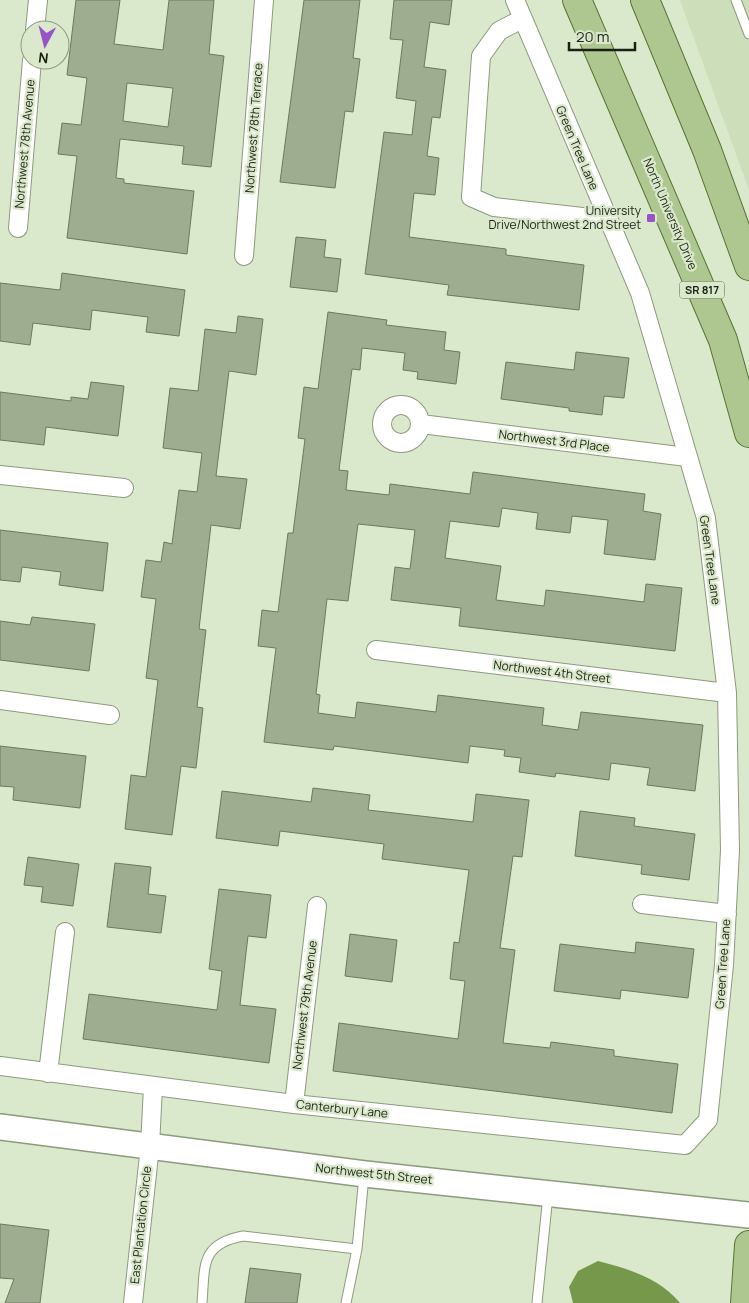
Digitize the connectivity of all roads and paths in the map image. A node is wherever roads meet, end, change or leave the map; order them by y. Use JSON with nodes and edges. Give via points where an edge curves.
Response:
{"nodes":[{"id":1,"x":38,"y":0,"type":"edge"},
{"id":2,"x":264,"y":0,"type":"edge"},
{"id":3,"x":515,"y":0,"type":"edge"},
{"id":4,"x":577,"y":0,"type":"edge"},
{"id":5,"x":645,"y":0,"type":"edge"},
{"id":6,"x":736,"y":0,"type":"edge"},
{"id":7,"x":522,"y":19,"type":"junction"},
{"id":8,"x":36,"y":20,"type":"edge"},
{"id":9,"x":748,"y":28,"type":"edge"},
{"id":10,"x":31,"y":70,"type":"edge"},
{"id":11,"x":609,"y":220,"type":"junction"},
{"id":12,"x":18,"y":228,"type":"dead end"},
{"id":13,"x":244,"y":256,"type":"dead end"},
{"id":14,"x":749,"y":266,"type":"edge"},
{"id":15,"x":420,"y":424,"type":"dead end"},
{"id":16,"x":749,"y":433,"type":"edge"},
{"id":17,"x":687,"y":457,"type":"junction"},
{"id":18,"x":0,"y":475,"type":"edge"},
{"id":19,"x":124,"y":488,"type":"dead end"},
{"id":20,"x":376,"y":650,"type":"dead end"},
{"id":21,"x":727,"y":694,"type":"junction"},
{"id":22,"x":0,"y":700,"type":"edge"},
{"id":23,"x":110,"y":715,"type":"dead end"},
{"id":24,"x":642,"y":904,"type":"dead end"},
{"id":25,"x":317,"y":906,"type":"dead end"},
{"id":26,"x":727,"y":914,"type":"junction"},
{"id":27,"x":65,"y":932,"type":"dead end"},
{"id":28,"x":0,"y":1066,"type":"edge"},
{"id":29,"x":48,"y":1073,"type":"junction"},
{"id":30,"x":153,"y":1087,"type":"junction"},
{"id":31,"x":294,"y":1104,"type":"junction"},
{"id":32,"x":0,"y":1127,"type":"edge"},
{"id":33,"x":685,"y":1145,"type":"joint"},
{"id":34,"x":150,"y":1146,"type":"junction"},
{"id":35,"x":365,"y":1174,"type":"junction"},
{"id":36,"x":549,"y":1192,"type":"junction"},
{"id":37,"x":749,"y":1215,"type":"edge"},
{"id":38,"x":749,"y":1245,"type":"edge"},
{"id":39,"x":357,"y":1249,"type":"junction"},
{"id":40,"x":133,"y":1303,"type":"edge"},
{"id":41,"x":202,"y":1303,"type":"edge"},
{"id":42,"x":346,"y":1303,"type":"edge"},
{"id":43,"x":537,"y":1303,"type":"edge"},
{"id":44,"x":745,"y":1303,"type":"edge"}],
"edges":[{"from":1,"to":8,"type":"street"},
{"from":2,"to":13,"type":"street","name":"Northwest 78th Terrace"},
{"from":3,"to":7,"type":"street","name":"Green Tree Lane"},
{"from":4,"to":16,"type":"main road","name":"North University Drive","number":"SR 817","via":[[723,340]]},
{"from":5,"to":14,"type":"main road","via":[[707,150]]},
{"from":6,"to":9,"type":"lane"},
{"from":7,"to":11,"type":"street","name":"Green Tree Lane"},
{"from":7,"to":11,"type":"street","via":[[499,31],[481,56],[471,197],[494,207]]},
{"from":10,"to":12,"type":"street","name":"Northwest 78th Avenue"},
{"from":11,"to":17,"type":"street","name":"Green Tree Lane","via":[[640,293]]},
{"from":15,"to":17,"type":"street","name":"Northwest 3rd Place"},
{"from":17,"to":21,"type":"street","name":"Green Tree Lane","via":[[706,518]]},
{"from":18,"to":19,"type":"street"},
{"from":20,"to":21,"type":"street","name":"Northwest 4th Street"},
{"from":21,"to":26,"type":"street","name":"Green Tree Lane","via":[[730,850]]},
{"from":22,"to":23,"type":"street"},
{"from":24,"to":26,"type":"street"},
{"from":25,"to":31,"type":"street","name":"Northwest 79th Avenue"},
{"from":26,"to":33,"type":"street","name":"Green Tree Lane","via":[[708,1120]]},
{"from":27,"to":29,"type":"street"},
{"from":28,"to":29,"type":"street","name":"Canterbury Lane"},
{"from":29,"to":30,"type":"street","name":"Canterbury Lane"},
{"from":30,"to":31,"type":"street","name":"Canterbury Lane"},
{"from":30,"to":34,"type":"street"},
{"from":31,"to":33,"type":"street","name":"Canterbury Lane"},
{"from":32,"to":34,"type":"street","name":"Northwest 5th Street"},
{"from":34,"to":35,"type":"street","name":"Northwest 5th Street"},
{"from":34,"to":40,"type":"street","name":"East Plantation Circle"},
{"from":35,"to":36,"type":"street","name":"Northwest 5th Street"},
{"from":35,"to":39,"type":"lane"},
{"from":36,"to":37,"type":"street","name":"Northwest 5th Street"},
{"from":36,"to":43,"type":"lane"},
{"from":38,"to":44,"type":"main road"},
{"from":39,"to":41,"type":"lane","via":[[243,1236],[229,1238],[213,1248],[205,1265]]},
{"from":39,"to":42,"type":"lane"}]}
